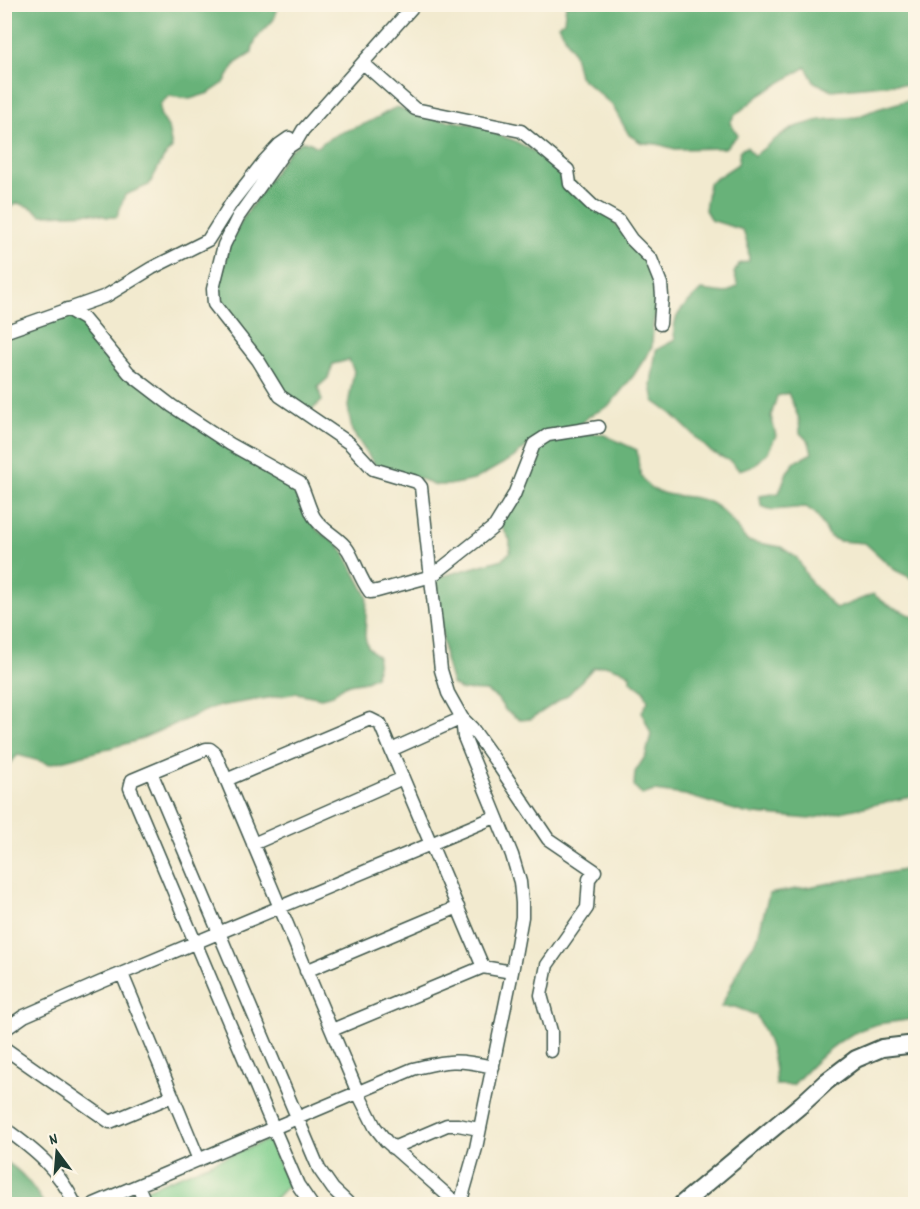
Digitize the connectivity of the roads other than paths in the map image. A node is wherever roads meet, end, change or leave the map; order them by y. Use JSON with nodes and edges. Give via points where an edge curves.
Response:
{"nodes":[{"id":1,"x":415,"y":4,"type":"edge"},
{"id":2,"x":363,"y":63,"type":"junction"},
{"id":3,"x":298,"y":137,"type":"junction"},
{"id":4,"x":67,"y":309,"type":"junction"},
{"id":5,"x":660,"y":324,"type":"dead end"},
{"id":6,"x":4,"y":332,"type":"edge"},
{"id":7,"x":599,"y":427,"type":"dead end"},
{"id":8,"x":432,"y":576,"type":"junction"},
{"id":9,"x":462,"y":718,"type":"junction"},
{"id":10,"x":391,"y":750,"type":"junction"},
{"id":11,"x":151,"y":772,"type":"junction"},
{"id":12,"x":404,"y":778,"type":"junction"},
{"id":13,"x":226,"y":780,"type":"junction"},
{"id":14,"x":495,"y":817,"type":"junction"},
{"id":15,"x":253,"y":844,"type":"junction"},
{"id":16,"x":432,"y":844,"type":"junction"},
{"id":17,"x":458,"y":907,"type":"junction"},
{"id":18,"x":279,"y":908,"type":"junction"},
{"id":19,"x":220,"y":933,"type":"junction"},
{"id":20,"x":196,"y":942,"type":"junction"},
{"id":21,"x":483,"y":967,"type":"junction"},
{"id":22,"x":306,"y":971,"type":"junction"},
{"id":23,"x":512,"y":972,"type":"junction"},
{"id":24,"x":122,"y":974,"type":"junction"},
{"id":25,"x":4,"y":1030,"type":"edge"},
{"id":26,"x":332,"y":1030,"type":"junction"},
{"id":27,"x":915,"y":1044,"type":"edge"},
{"id":28,"x":4,"y":1048,"type":"edge"},
{"id":29,"x":551,"y":1051,"type":"dead end"},
{"id":30,"x":493,"y":1067,"type":"junction"},
{"id":31,"x":358,"y":1093,"type":"junction"},
{"id":32,"x":172,"y":1096,"type":"junction"},
{"id":33,"x":297,"y":1119,"type":"junction"},
{"id":34,"x":4,"y":1128,"type":"edge"},
{"id":35,"x":274,"y":1129,"type":"junction"},
{"id":36,"x":479,"y":1129,"type":"junction"},
{"id":37,"x":393,"y":1148,"type":"junction"},
{"id":38,"x":200,"y":1160,"type":"junction"},
{"id":39,"x":138,"y":1186,"type":"junction"},
{"id":40,"x":75,"y":1204,"type":"edge"},
{"id":41,"x":94,"y":1204,"type":"edge"},
{"id":42,"x":146,"y":1204,"type":"edge"},
{"id":43,"x":311,"y":1204,"type":"edge"},
{"id":44,"x":349,"y":1204,"type":"edge"},
{"id":45,"x":462,"y":1204,"type":"edge"},
{"id":46,"x":682,"y":1204,"type":"edge"}],
"edges":[{"from":1,"to":2,"type":"street"},
{"from":2,"to":3,"type":"street"},
{"from":2,"to":5,"type":"street","via":[[415,109],[521,130],[562,164],[570,174],[570,184],[593,206],[618,220],[651,259],[661,284]]},
{"from":3,"to":4,"type":"street","via":[[288,139],[265,160],[232,201],[208,240],[152,267],[106,296]]},
{"from":3,"to":8,"type":"street","via":[[238,218],[224,245],[213,288],[214,304],[258,360],[280,396],[350,443],[373,469],[417,482],[421,487]]},
{"from":4,"to":6,"type":"street"},
{"from":4,"to":8,"type":"street","via":[[84,319],[129,373],[172,406],[300,483],[314,517],[346,548],[370,592]]},
{"from":7,"to":8,"type":"street","via":[[548,435],[534,444],[514,495],[495,526]]},
{"from":8,"to":9,"type":"street","via":[[442,678]]},
{"from":9,"to":10,"type":"street"},
{"from":9,"to":14,"type":"street","via":[[464,737]]},
{"from":9,"to":29,"type":"street","via":[[548,839],[595,871],[589,879],[587,908],[547,965],[541,995],[551,1031]]},
{"from":10,"to":12,"type":"street"},
{"from":10,"to":13,"type":"street","via":[[380,724],[370,719]]},
{"from":11,"to":13,"type":"street","via":[[210,748]]},
{"from":11,"to":19,"type":"street"},
{"from":11,"to":20,"type":"street","via":[[132,780],[130,788]]},
{"from":12,"to":15,"type":"street"},
{"from":12,"to":16,"type":"street"},
{"from":13,"to":15,"type":"street"},
{"from":14,"to":16,"type":"street"},
{"from":14,"to":23,"type":"street","via":[[512,855],[522,893],[522,918]]},
{"from":15,"to":18,"type":"street"},
{"from":16,"to":17,"type":"street"},
{"from":16,"to":18,"type":"street"},
{"from":17,"to":21,"type":"street"},
{"from":17,"to":22,"type":"street"},
{"from":18,"to":19,"type":"street"},
{"from":18,"to":22,"type":"street"},
{"from":19,"to":20,"type":"street"},
{"from":19,"to":33,"type":"street"},
{"from":20,"to":24,"type":"street"},
{"from":20,"to":35,"type":"street"},
{"from":21,"to":23,"type":"street"},
{"from":21,"to":26,"type":"street"},
{"from":22,"to":26,"type":"street"},
{"from":23,"to":30,"type":"street"},
{"from":24,"to":25,"type":"street","via":[[24,1016]]},
{"from":24,"to":32,"type":"street"},
{"from":26,"to":31,"type":"street"},
{"from":27,"to":46,"type":"street","via":[[882,1048],[856,1059]]},
{"from":28,"to":32,"type":"street","via":[[110,1122]]},
{"from":30,"to":31,"type":"street","via":[[465,1060],[442,1061]]},
{"from":30,"to":36,"type":"street"},
{"from":31,"to":33,"type":"street"},
{"from":31,"to":37,"type":"street","via":[[375,1127]]},
{"from":32,"to":38,"type":"street"},
{"from":33,"to":35,"type":"street"},
{"from":33,"to":44,"type":"street","via":[[324,1178]]},
{"from":34,"to":40,"type":"street","via":[[46,1160]]},
{"from":35,"to":38,"type":"street"},
{"from":35,"to":43,"type":"street","via":[[298,1185]]},
{"from":36,"to":37,"type":"street","via":[[447,1125]]},
{"from":36,"to":45,"type":"street"},
{"from":37,"to":45,"type":"street"},
{"from":38,"to":39,"type":"street"},
{"from":39,"to":41,"type":"street"},
{"from":39,"to":42,"type":"street"}]}
